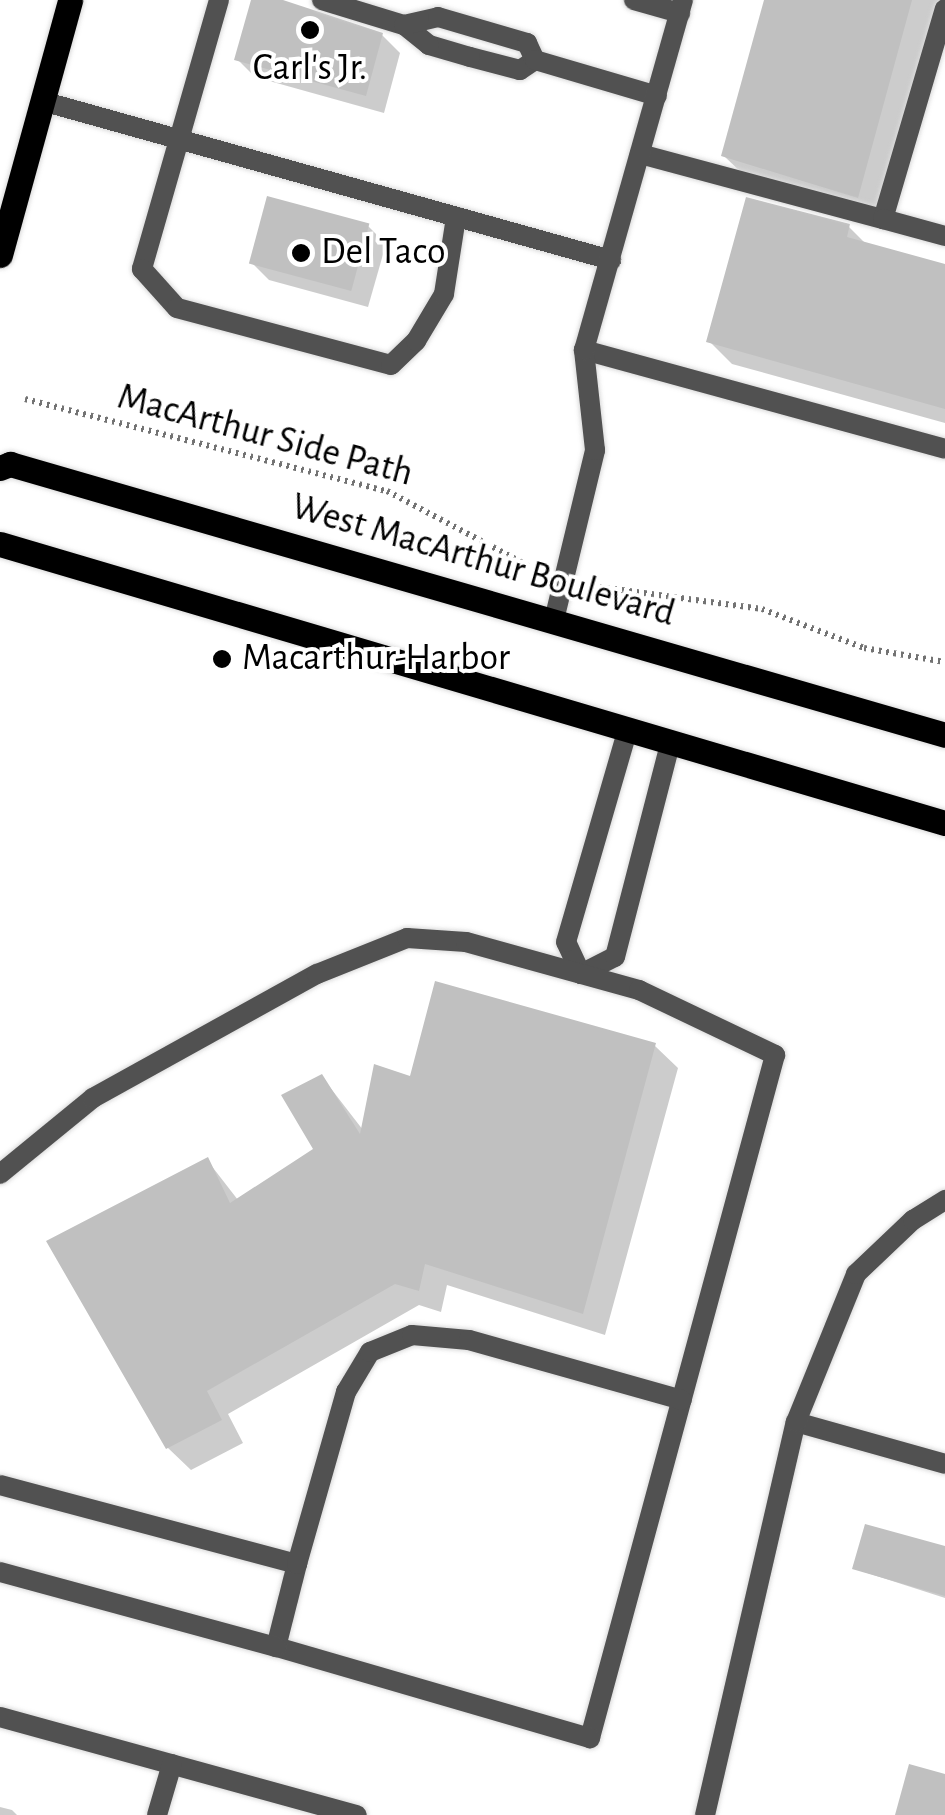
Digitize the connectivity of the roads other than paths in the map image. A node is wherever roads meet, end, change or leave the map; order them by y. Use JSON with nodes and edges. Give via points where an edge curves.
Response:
{"nodes":[{"id":1,"x":70,"y":0,"type":"edge"},
{"id":2,"x":219,"y":0,"type":"edge"},
{"id":3,"x":322,"y":0,"type":"edge"},
{"id":4,"x":634,"y":0,"type":"edge"},
{"id":5,"x":681,"y":6,"type":"edge"},
{"id":6,"x":945,"y":10,"type":"edge"},
{"id":7,"x":404,"y":25,"type":"junction"},
{"id":8,"x":535,"y":60,"type":"junction"},
{"id":9,"x":657,"y":96,"type":"junction"},
{"id":10,"x":42,"y":101,"type":"junction"},
{"id":11,"x":179,"y":140,"type":"junction"},
{"id":12,"x":640,"y":154,"type":"junction"},
{"id":13,"x":456,"y":217,"type":"junction"},
{"id":14,"x":883,"y":219,"type":"junction"},
{"id":15,"x":945,"y":236,"type":"edge"},
{"id":16,"x":0,"y":254,"type":"edge"},
{"id":17,"x":611,"y":260,"type":"junction"},
{"id":18,"x":584,"y":350,"type":"junction"},
{"id":19,"x":945,"y":449,"type":"edge"},
{"id":20,"x":0,"y":468,"type":"edge"},
{"id":21,"x":0,"y":544,"type":"edge"},
{"id":22,"x":554,"y":620,"type":"junction"},
{"id":23,"x":628,"y":729,"type":"junction"},
{"id":24,"x":945,"y":735,"type":"edge"},
{"id":25,"x":671,"y":742,"type":"junction"},
{"id":26,"x":945,"y":823,"type":"edge"},
{"id":27,"x":582,"y":974,"type":"junction"},
{"id":28,"x":0,"y":1174,"type":"edge"},
{"id":29,"x":945,"y":1200,"type":"edge"},
{"id":30,"x":682,"y":1400,"type":"junction"},
{"id":31,"x":796,"y":1422,"type":"junction"},
{"id":32,"x":945,"y":1464,"type":"edge"},
{"id":33,"x":0,"y":1485,"type":"edge"},
{"id":34,"x":297,"y":1564,"type":"junction"},
{"id":35,"x":0,"y":1572,"type":"edge"},
{"id":36,"x":276,"y":1647,"type":"junction"},
{"id":37,"x":0,"y":1717,"type":"edge"},
{"id":38,"x":172,"y":1764,"type":"junction"},
{"id":39,"x":158,"y":1815,"type":"edge"},
{"id":40,"x":357,"y":1815,"type":"edge"},
{"id":41,"x":706,"y":1815,"type":"edge"}],
"edges":[{"from":1,"to":10,"type":"main road"},
{"from":2,"to":11,"type":"lane"},
{"from":3,"to":7,"type":"lane"},
{"from":4,"to":5,"type":"lane"},
{"from":5,"to":9,"type":"lane"},
{"from":6,"to":14,"type":"lane"},
{"from":7,"to":8,"type":"lane","via":[[429,45],[470,57],[520,70]]},
{"from":7,"to":8,"type":"lane","via":[[438,16],[527,43]]},
{"from":8,"to":9,"type":"lane"},
{"from":9,"to":12,"type":"lane"},
{"from":10,"to":11,"type":"lane"},
{"from":10,"to":16,"type":"main road"},
{"from":11,"to":13,"type":"lane"},
{"from":11,"to":13,"type":"lane","via":[[142,269],[177,308],[392,365],[416,341],[444,294]]},
{"from":12,"to":14,"type":"lane"},
{"from":12,"to":17,"type":"lane"},
{"from":13,"to":17,"type":"lane"},
{"from":14,"to":15,"type":"lane"},
{"from":17,"to":18,"type":"lane"},
{"from":18,"to":19,"type":"lane"},
{"from":18,"to":22,"type":"lane","via":[[595,450]]},
{"from":20,"to":22,"type":"main road","name":"West MacArthur Boulevard","via":[[10,464]]},
{"from":21,"to":23,"type":"main road"},
{"from":22,"to":24,"type":"main road","name":"West MacArthur Boulevard"},
{"from":23,"to":25,"type":"main road"},
{"from":23,"to":27,"type":"lane","via":[[566,942]]},
{"from":25,"to":26,"type":"main road"},
{"from":25,"to":27,"type":"lane","via":[[615,957]]},
{"from":27,"to":28,"type":"lane","via":[[432,936],[379,947],[316,974],[93,1098]]},
{"from":27,"to":30,"type":"lane","via":[[640,990],[776,1054]]},
{"from":29,"to":31,"type":"lane","via":[[913,1220],[856,1274]]},
{"from":30,"to":34,"type":"lane","via":[[469,1340],[412,1335],[370,1352],[346,1392]]},
{"from":30,"to":36,"type":"lane","via":[[590,1738]]},
{"from":31,"to":32,"type":"lane"},
{"from":31,"to":41,"type":"lane"},
{"from":33,"to":34,"type":"lane"},
{"from":34,"to":36,"type":"lane"},
{"from":35,"to":36,"type":"lane"},
{"from":37,"to":38,"type":"lane"},
{"from":38,"to":39,"type":"lane"},
{"from":38,"to":40,"type":"lane"}]}
